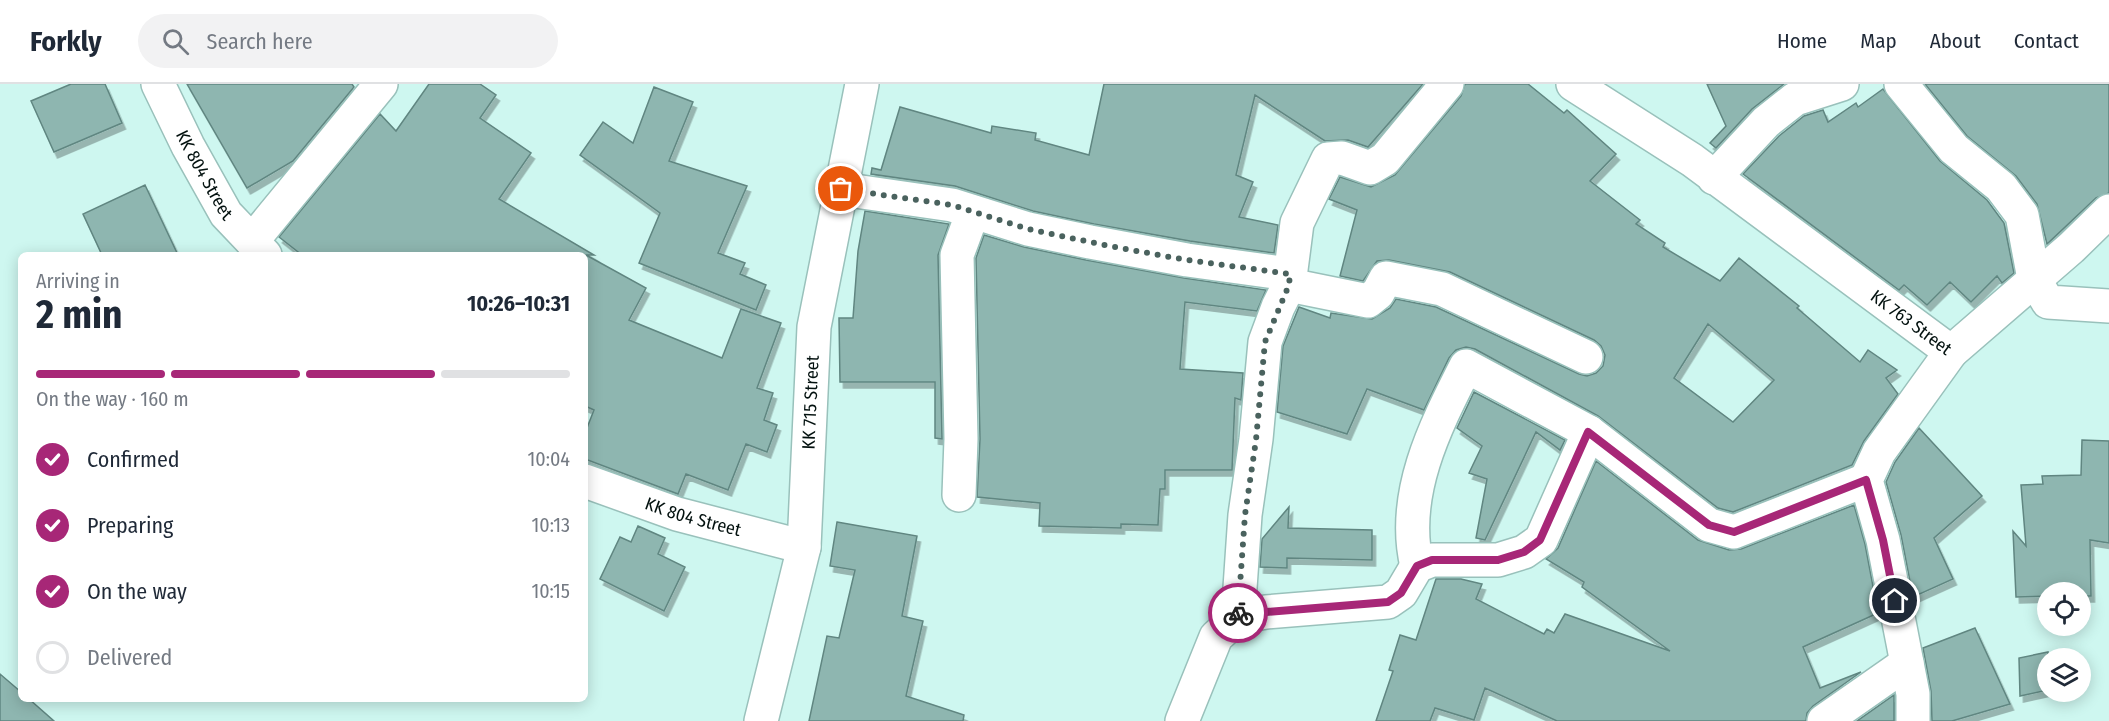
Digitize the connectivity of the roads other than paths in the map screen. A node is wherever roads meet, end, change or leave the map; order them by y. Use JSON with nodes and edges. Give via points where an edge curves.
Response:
{"nodes":[{"id":1,"x":158,"y":84,"type":"edge"},
{"id":2,"x":381,"y":84,"type":"edge"},
{"id":3,"x":862,"y":84,"type":"edge"},
{"id":4,"x":1447,"y":84,"type":"edge"},
{"id":5,"x":1573,"y":84,"type":"edge"},
{"id":6,"x":1842,"y":84,"type":"edge"},
{"id":7,"x":1901,"y":84,"type":"edge"},
{"id":8,"x":1714,"y":178,"type":"junction"},
{"id":9,"x":841,"y":189,"type":"junction"},
{"id":10,"x":2109,"y":211,"type":"edge"},
{"id":11,"x":973,"y":212,"type":"junction"},
{"id":12,"x":259,"y":248,"type":"edge"},
{"id":13,"x":2034,"y":279,"type":"junction"},
{"id":14,"x":1290,"y":280,"type":"junction"},
{"id":15,"x":2109,"y":306,"type":"edge"},
{"id":16,"x":1951,"y":352,"type":"junction"},
{"id":17,"x":1586,"y":357,"type":"dead end"},
{"id":18,"x":1588,"y":432,"type":"junction"},
{"id":19,"x":1866,"y":480,"type":"junction"},
{"id":20,"x":588,"y":482,"type":"edge"},
{"id":21,"x":959,"y":495,"type":"dead end"},
{"id":22,"x":804,"y":547,"type":"junction"},
{"id":23,"x":1417,"y":566,"type":"junction"},
{"id":24,"x":1238,"y":617,"type":"junction"},
{"id":25,"x":1907,"y":663,"type":"junction"},
{"id":26,"x":761,"y":721,"type":"edge"},
{"id":27,"x":1182,"y":721,"type":"edge"},
{"id":28,"x":1824,"y":721,"type":"edge"},
{"id":29,"x":1913,"y":721,"type":"edge"}],
"edges":[{"from":1,"to":12,"type":"street","name":"KK 804 Street","via":[[226,214]]},
{"from":2,"to":12,"type":"street"},
{"from":3,"to":9,"type":"street","name":"KK 715 Street"},
{"from":4,"to":14,"type":"street","via":[[1385,159],[1370,168],[1342,158],[1328,159],[1298,223]]},
{"from":5,"to":8,"type":"street","name":"KK 763 Street"},
{"from":6,"to":8,"type":"street","via":[[1795,99],[1766,122]]},
{"from":7,"to":13,"type":"street","via":[[1954,149],[2001,187],[2022,215]]},
{"from":8,"to":16,"type":"street","name":"KK 763 Street"},
{"from":9,"to":11,"type":"street","via":[[952,205]]},
{"from":9,"to":22,"type":"street","name":"KK 715 Street","via":[[814,327]]},
{"from":10,"to":13,"type":"street"},
{"from":11,"to":14,"type":"street","via":[[1028,229]]},
{"from":11,"to":21,"type":"street","via":[[957,255],[962,439]]},
{"from":13,"to":15,"type":"street","via":[[2048,302]]},
{"from":13,"to":16,"type":"street"},
{"from":14,"to":17,"type":"street","via":[[1368,301],[1386,278],[1442,289]]},
{"from":14,"to":24,"type":"street","via":[[1265,342],[1245,515]]},
{"from":16,"to":19,"type":"street","name":"KK 763 Street","via":[[1879,452]]},
{"from":18,"to":19,"type":"street","via":[[1709,525],[1734,532]]},
{"from":18,"to":23,"type":"street","via":[[1540,540],[1524,552],[1498,560],[1432,560]]},
{"from":18,"to":23,"type":"street","via":[[1466,366],[1433,434],[1417,485],[1413,549]]},
{"from":19,"to":25,"type":"street","via":[[1883,540]]},
{"from":20,"to":22,"type":"street","name":"KK 804 Street","via":[[676,514]]},
{"from":22,"to":26,"type":"street","name":"KK 715 Street"},
{"from":23,"to":24,"type":"street","via":[[1401,593],[1388,602]]},
{"from":24,"to":27,"type":"street","via":[[1216,638]]},
{"from":25,"to":28,"type":"street"},
{"from":25,"to":29,"type":"street"}]}
